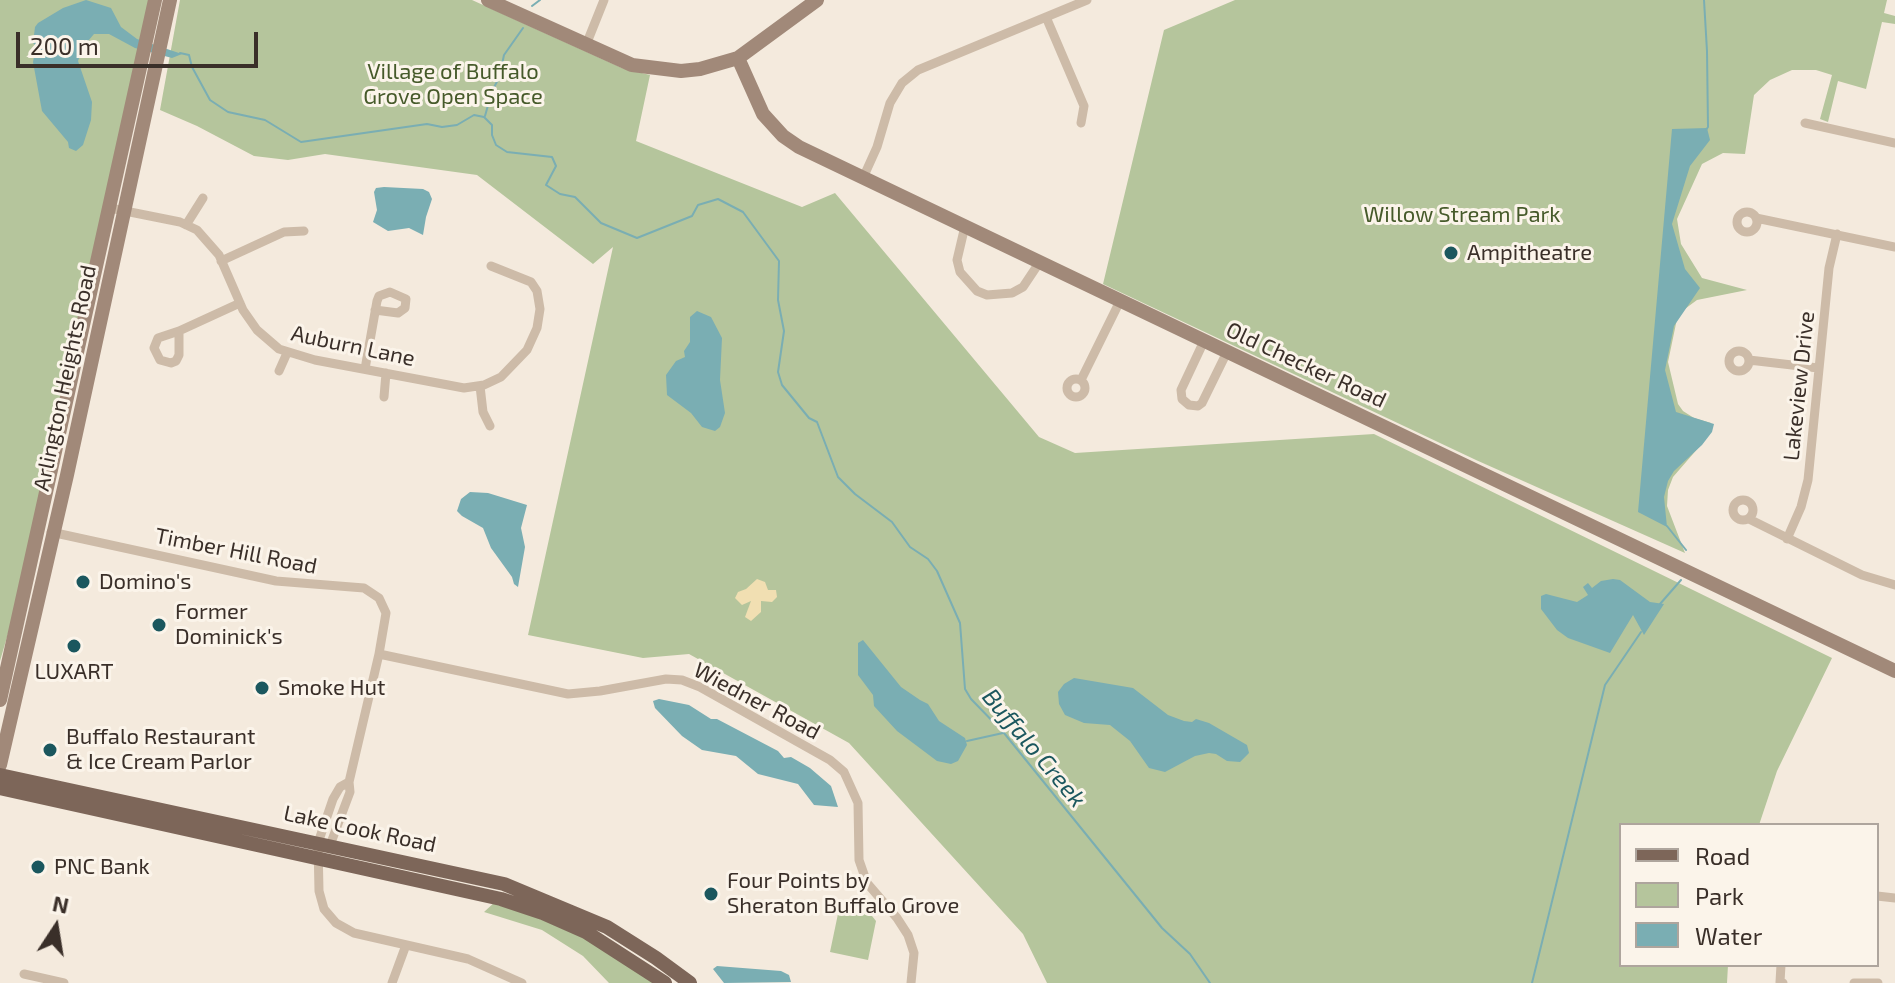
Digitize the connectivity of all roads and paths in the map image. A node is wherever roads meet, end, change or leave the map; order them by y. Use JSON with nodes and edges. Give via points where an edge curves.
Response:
{"nodes":[{"id":1,"x":155,"y":0,"type":"edge"},
{"id":2,"x":170,"y":0,"type":"edge"},
{"id":3,"x":488,"y":0,"type":"edge"},
{"id":4,"x":604,"y":0,"type":"edge"},
{"id":5,"x":817,"y":0,"type":"edge"},
{"id":6,"x":1087,"y":0,"type":"edge"},
{"id":7,"x":1046,"y":17,"type":"junction"},
{"id":8,"x":156,"y":30,"type":"junction"},
{"id":9,"x":586,"y":45,"type":"junction"},
{"id":10,"x":738,"y":58,"type":"junction"},
{"id":11,"x":1081,"y":123,"type":"dead end"},
{"id":12,"x":1805,"y":123,"type":"dead end"},
{"id":13,"x":1895,"y":143,"type":"edge"},
{"id":14,"x":863,"y":178,"type":"junction"},
{"id":15,"x":203,"y":198,"type":"dead end"},
{"id":16,"x":117,"y":209,"type":"junction"},
{"id":17,"x":1756,"y":218,"type":"dead end"},
{"id":18,"x":186,"y":225,"type":"junction"},
{"id":19,"x":965,"y":226,"type":"junction"},
{"id":20,"x":304,"y":231,"type":"dead end"},
{"id":21,"x":1837,"y":234,"type":"junction"},
{"id":22,"x":1895,"y":247,"type":"edge"},
{"id":23,"x":221,"y":261,"type":"junction"},
{"id":24,"x":1039,"y":263,"type":"junction"},
{"id":25,"x":491,"y":266,"type":"dead end"},
{"id":26,"x":1120,"y":301,"type":"junction"},
{"id":27,"x":240,"y":303,"type":"junction"},
{"id":28,"x":375,"y":310,"type":"dead end"},
{"id":29,"x":179,"y":331,"type":"dead end"},
{"id":30,"x":1204,"y":341,"type":"junction"},
{"id":31,"x":1227,"y":352,"type":"junction"},
{"id":32,"x":287,"y":353,"type":"junction"},
{"id":33,"x":1749,"y":360,"type":"dead end"},
{"id":34,"x":1818,"y":368,"type":"junction"},
{"id":35,"x":365,"y":369,"type":"junction"},
{"id":36,"x":279,"y":371,"type":"dead end"},
{"id":37,"x":386,"y":373,"type":"junction"},
{"id":38,"x":1081,"y":380,"type":"dead end"},
{"id":39,"x":480,"y":386,"type":"junction"},
{"id":40,"x":384,"y":397,"type":"dead end"},
{"id":41,"x":490,"y":426,"type":"dead end"},
{"id":42,"x":1749,"y":519,"type":"dead end"},
{"id":43,"x":46,"y":530,"type":"junction"},
{"id":44,"x":1787,"y":539,"type":"junction"},
{"id":45,"x":1895,"y":585,"type":"edge"},
{"id":46,"x":379,"y":654,"type":"junction"},
{"id":47,"x":1894,"y":668,"type":"edge"},
{"id":48,"x":0,"y":700,"type":"edge"},
{"id":49,"x":0,"y":765,"type":"edge"},
{"id":50,"x":0,"y":775,"type":"edge"},
{"id":51,"x":0,"y":788,"type":"edge"},
{"id":52,"x":323,"y":849,"type":"junction"},
{"id":53,"x":406,"y":945,"type":"junction"},
{"id":54,"x":24,"y":974,"type":"dead end"},
{"id":55,"x":912,"y":981,"type":"edge"},
{"id":56,"x":64,"y":983,"type":"edge"},
{"id":57,"x":392,"y":983,"type":"edge"},
{"id":58,"x":522,"y":983,"type":"edge"},
{"id":59,"x":665,"y":983,"type":"edge"},
{"id":60,"x":690,"y":983,"type":"edge"},
{"id":61,"x":1854,"y":983,"type":"edge"},
{"id":62,"x":1878,"y":983,"type":"edge"}],
"edges":[{"from":1,"to":8,"type":"street","name":"Arlington Heights Road"},
{"from":2,"to":8,"type":"street","name":"Arlington Heights Road"},
{"from":3,"to":9,"type":"street"},
{"from":4,"to":9,"type":"street"},
{"from":5,"to":10,"type":"street"},
{"from":6,"to":7,"type":"street"},
{"from":7,"to":11,"type":"street","via":[[1084,106]]},
{"from":7,"to":14,"type":"street","via":[[918,70],[902,83]]},
{"from":8,"to":16,"type":"street","name":"Arlington Heights Road"},
{"from":9,"to":10,"type":"street","via":[[632,65],[664,70],[700,69]]},
{"from":10,"to":14,"type":"street","name":"Old Checker Road","via":[[763,114],[783,136]]},
{"from":12,"to":13,"type":"street"},
{"from":14,"to":19,"type":"street","name":"Old Checker Road"},
{"from":15,"to":18,"type":"street"},
{"from":16,"to":18,"type":"street","name":"Auburn Lane"},
{"from":16,"to":43,"type":"street","name":"Arlington Heights Road"},
{"from":17,"to":21,"type":"street"},
{"from":18,"to":23,"type":"street","name":"Auburn Lane","via":[[207,240]]},
{"from":19,"to":24,"type":"street","name":"Old Checker Road"},
{"from":19,"to":24,"type":"street","via":[[957,260],[977,291],[1012,293],[1023,287]]},
{"from":20,"to":23,"type":"street","via":[[284,232]]},
{"from":21,"to":22,"type":"street"},
{"from":21,"to":34,"type":"street","name":"Lakeview Drive"},
{"from":23,"to":27,"type":"street","name":"Auburn Lane"},
{"from":24,"to":26,"type":"street","name":"Old Checker Road"},
{"from":25,"to":39,"type":"street","via":[[531,282],[540,309],[527,350],[501,377]]},
{"from":26,"to":30,"type":"street","name":"Old Checker Road"},
{"from":26,"to":38,"type":"street"},
{"from":27,"to":29,"type":"street"},
{"from":27,"to":32,"type":"street","name":"Auburn Lane","via":[[266,341]]},
{"from":28,"to":35,"type":"street"},
{"from":30,"to":31,"type":"street","name":"Old Checker Road"},
{"from":30,"to":31,"type":"street","via":[[1181,390],[1183,401],[1191,406],[1202,403]]},
{"from":31,"to":47,"type":"street","name":"Old Checker Road"},
{"from":32,"to":35,"type":"street","name":"Auburn Lane"},
{"from":32,"to":36,"type":"street"},
{"from":33,"to":34,"type":"street"},
{"from":34,"to":44,"type":"street","name":"Lakeview Drive","via":[[1805,494]]},
{"from":35,"to":37,"type":"street","name":"Auburn Lane"},
{"from":37,"to":39,"type":"street","name":"Auburn Lane","via":[[464,388]]},
{"from":37,"to":40,"type":"street"},
{"from":39,"to":41,"type":"street"},
{"from":42,"to":44,"type":"street"},
{"from":43,"to":46,"type":"street","name":"Timber Hill Road","via":[[276,581],[364,588],[385,607]]},
{"from":43,"to":48,"type":"street","name":"Arlington Heights Road"},
{"from":43,"to":49,"type":"street","name":"Arlington Heights Road"},
{"from":44,"to":45,"type":"street"},
{"from":46,"to":52,"type":"street","name":"Timber Hill Road","via":[[350,792]]},
{"from":46,"to":55,"type":"street","name":"Wiedner Road","via":[[568,694],[682,680],[830,760],[844,772],[858,803],[859,860],[867,883],[908,935],[914,953]]},
{"from":50,"to":52,"type":"main road","name":"Lake Cook Road"},
{"from":51,"to":52,"type":"main road","name":"Lake Cook Road"},
{"from":52,"to":53,"type":"street","via":[[319,891],[324,909],[336,923],[354,933]]},
{"from":52,"to":59,"type":"main road","name":"Lake Cook Road","via":[[543,913],[586,932]]},
{"from":52,"to":60,"type":"main road","name":"Lake Cook Road","via":[[480,878],[534,895],[607,927]]},
{"from":53,"to":57,"type":"street"},
{"from":53,"to":58,"type":"street","via":[[468,959]]},
{"from":54,"to":56,"type":"street"},
{"from":61,"to":62,"type":"street"}]}
